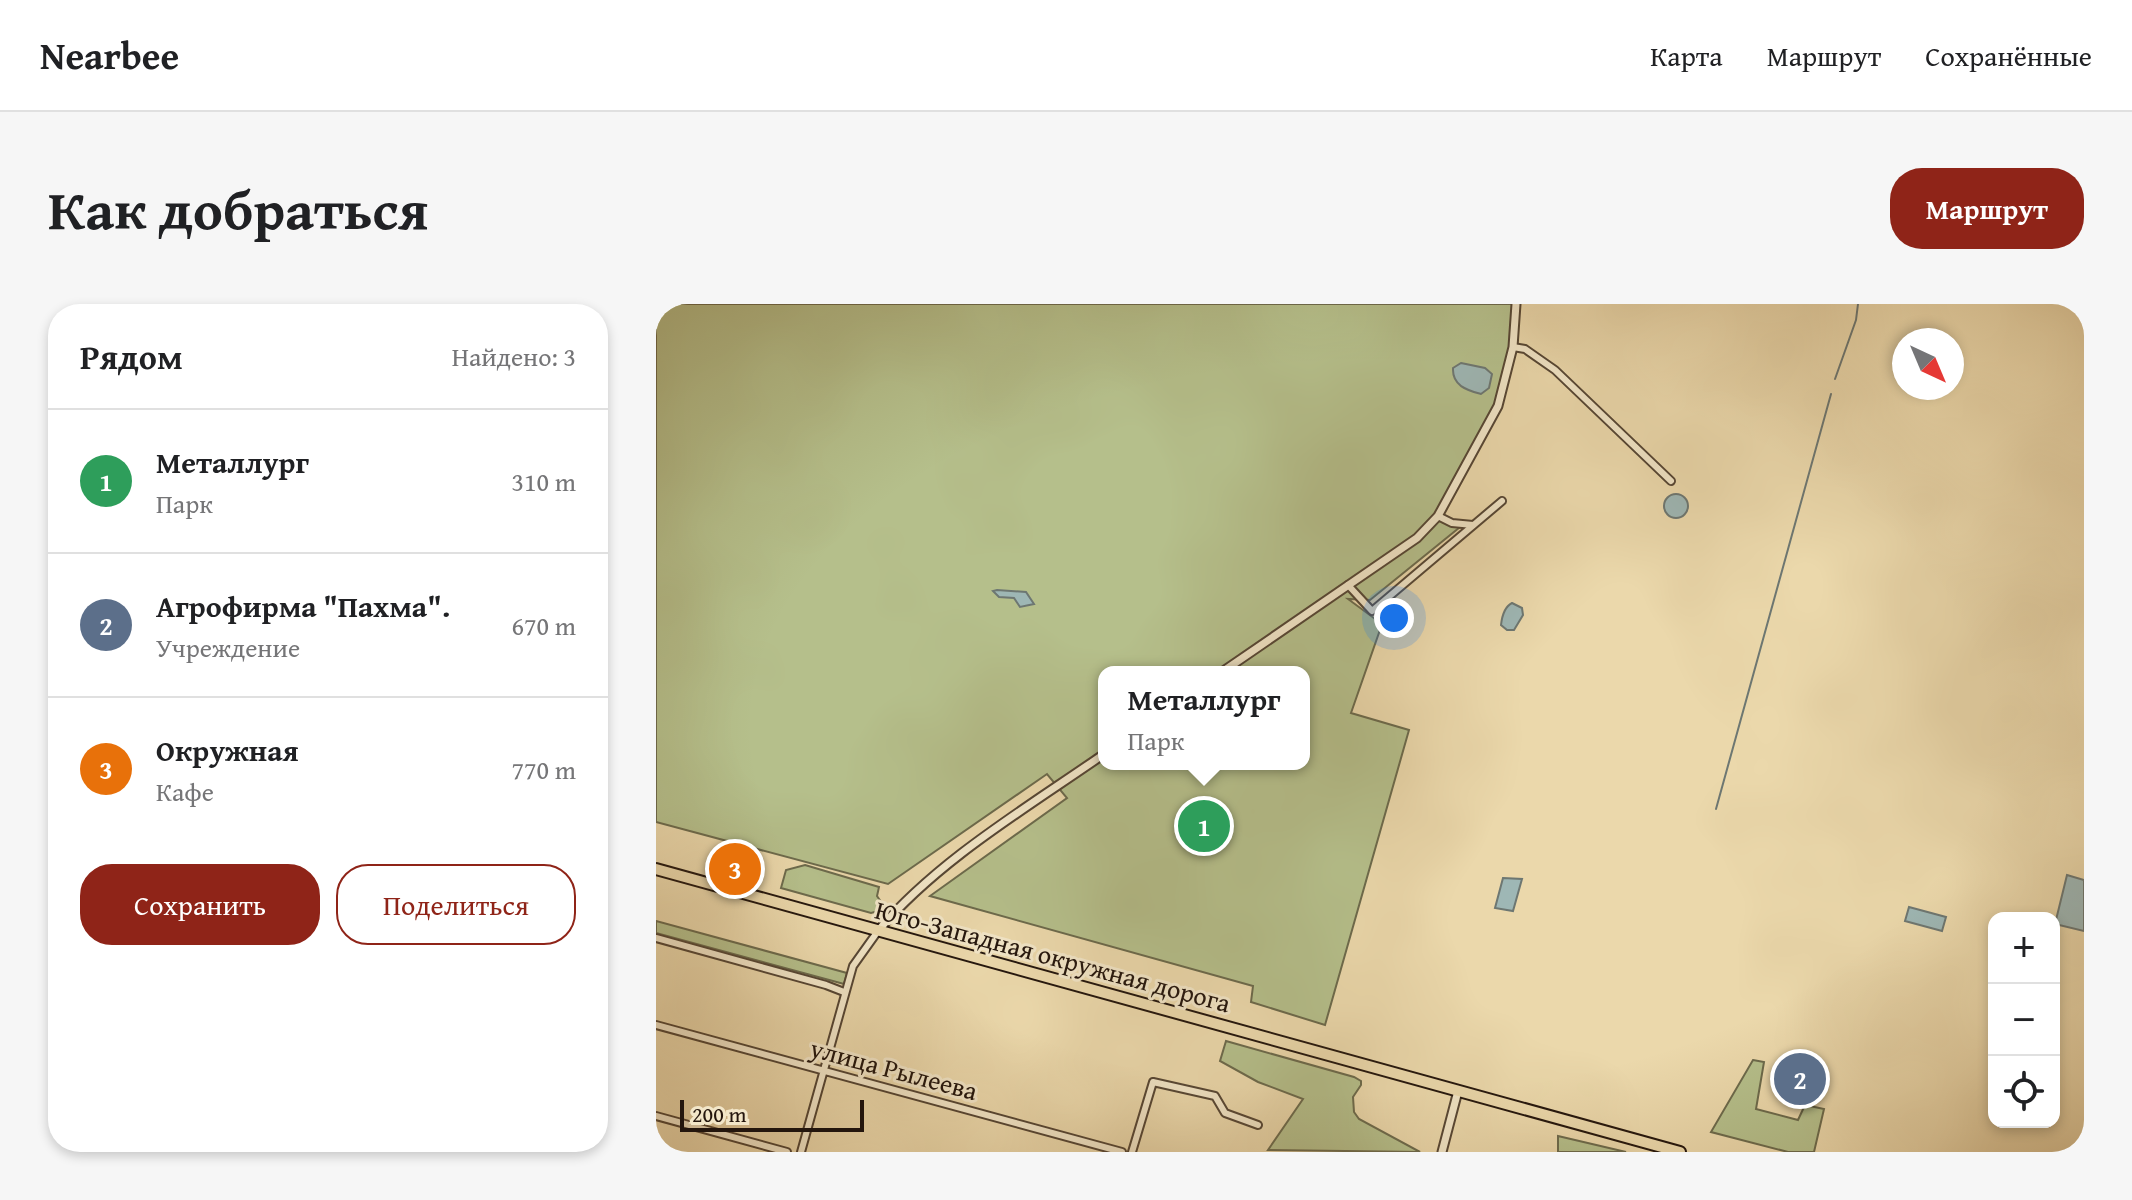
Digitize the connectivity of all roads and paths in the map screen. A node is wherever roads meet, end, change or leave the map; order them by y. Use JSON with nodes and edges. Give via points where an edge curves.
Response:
{"nodes":[{"id":1,"x":1516,"y":304,"type":"edge"},
{"id":2,"x":1513,"y":347,"type":"junction"},
{"id":3,"x":1671,"y":481,"type":"dead end"},
{"id":4,"x":1502,"y":501,"type":"dead end"},
{"id":5,"x":1438,"y":516,"type":"junction"},
{"id":6,"x":1473,"y":525,"type":"junction"},
{"id":7,"x":1348,"y":585,"type":"junction"},
{"id":8,"x":1231,"y":666,"type":"edge"},
{"id":9,"x":1098,"y":758,"type":"edge"},
{"id":10,"x":656,"y":869,"type":"edge"},
{"id":11,"x":878,"y":931,"type":"junction"},
{"id":12,"x":656,"y":938,"type":"edge"},
{"id":13,"x":844,"y":992,"type":"junction"},
{"id":14,"x":656,"y":1025,"type":"edge"},
{"id":15,"x":825,"y":1071,"type":"junction"},
{"id":16,"x":1458,"y":1091,"type":"junction"},
{"id":17,"x":656,"y":1116,"type":"edge"},
{"id":18,"x":1258,"y":1125,"type":"dead end"},
{"id":19,"x":787,"y":1152,"type":"edge"},
{"id":20,"x":801,"y":1152,"type":"edge"},
{"id":21,"x":1122,"y":1152,"type":"edge"},
{"id":22,"x":1132,"y":1152,"type":"edge"},
{"id":23,"x":1442,"y":1152,"type":"edge"},
{"id":24,"x":1680,"y":1152,"type":"edge"}],
"edges":[{"from":1,"to":2,"type":"street"},
{"from":2,"to":3,"type":"street","via":[[1525,349],[1555,370]]},
{"from":2,"to":5,"type":"street","via":[[1498,406]]},
{"from":4,"to":6,"type":"street"},
{"from":5,"to":6,"type":"street"},
{"from":5,"to":7,"type":"street","via":[[1417,538]]},
{"from":6,"to":7,"type":"street","via":[[1372,611]]},
{"from":7,"to":8,"type":"street"},
{"from":9,"to":11,"type":"street","via":[[918,889]]},
{"from":10,"to":11,"type":"highway","name":"Юго-Западная окружная дорога"},
{"from":11,"to":13,"type":"street","via":[[853,966]]},
{"from":11,"to":16,"type":"highway","name":"Юго-Западная окружная дорога"},
{"from":12,"to":13,"type":"street"},
{"from":13,"to":15,"type":"street"},
{"from":14,"to":15,"type":"street","name":"улица Рылеева"},
{"from":15,"to":20,"type":"street"},
{"from":15,"to":21,"type":"street","name":"улица Рылеева"},
{"from":16,"to":23,"type":"street"},
{"from":16,"to":24,"type":"highway"},
{"from":17,"to":19,"type":"street"},
{"from":18,"to":22,"type":"street","via":[[1225,1113],[1215,1096],[1153,1082]]}]}
